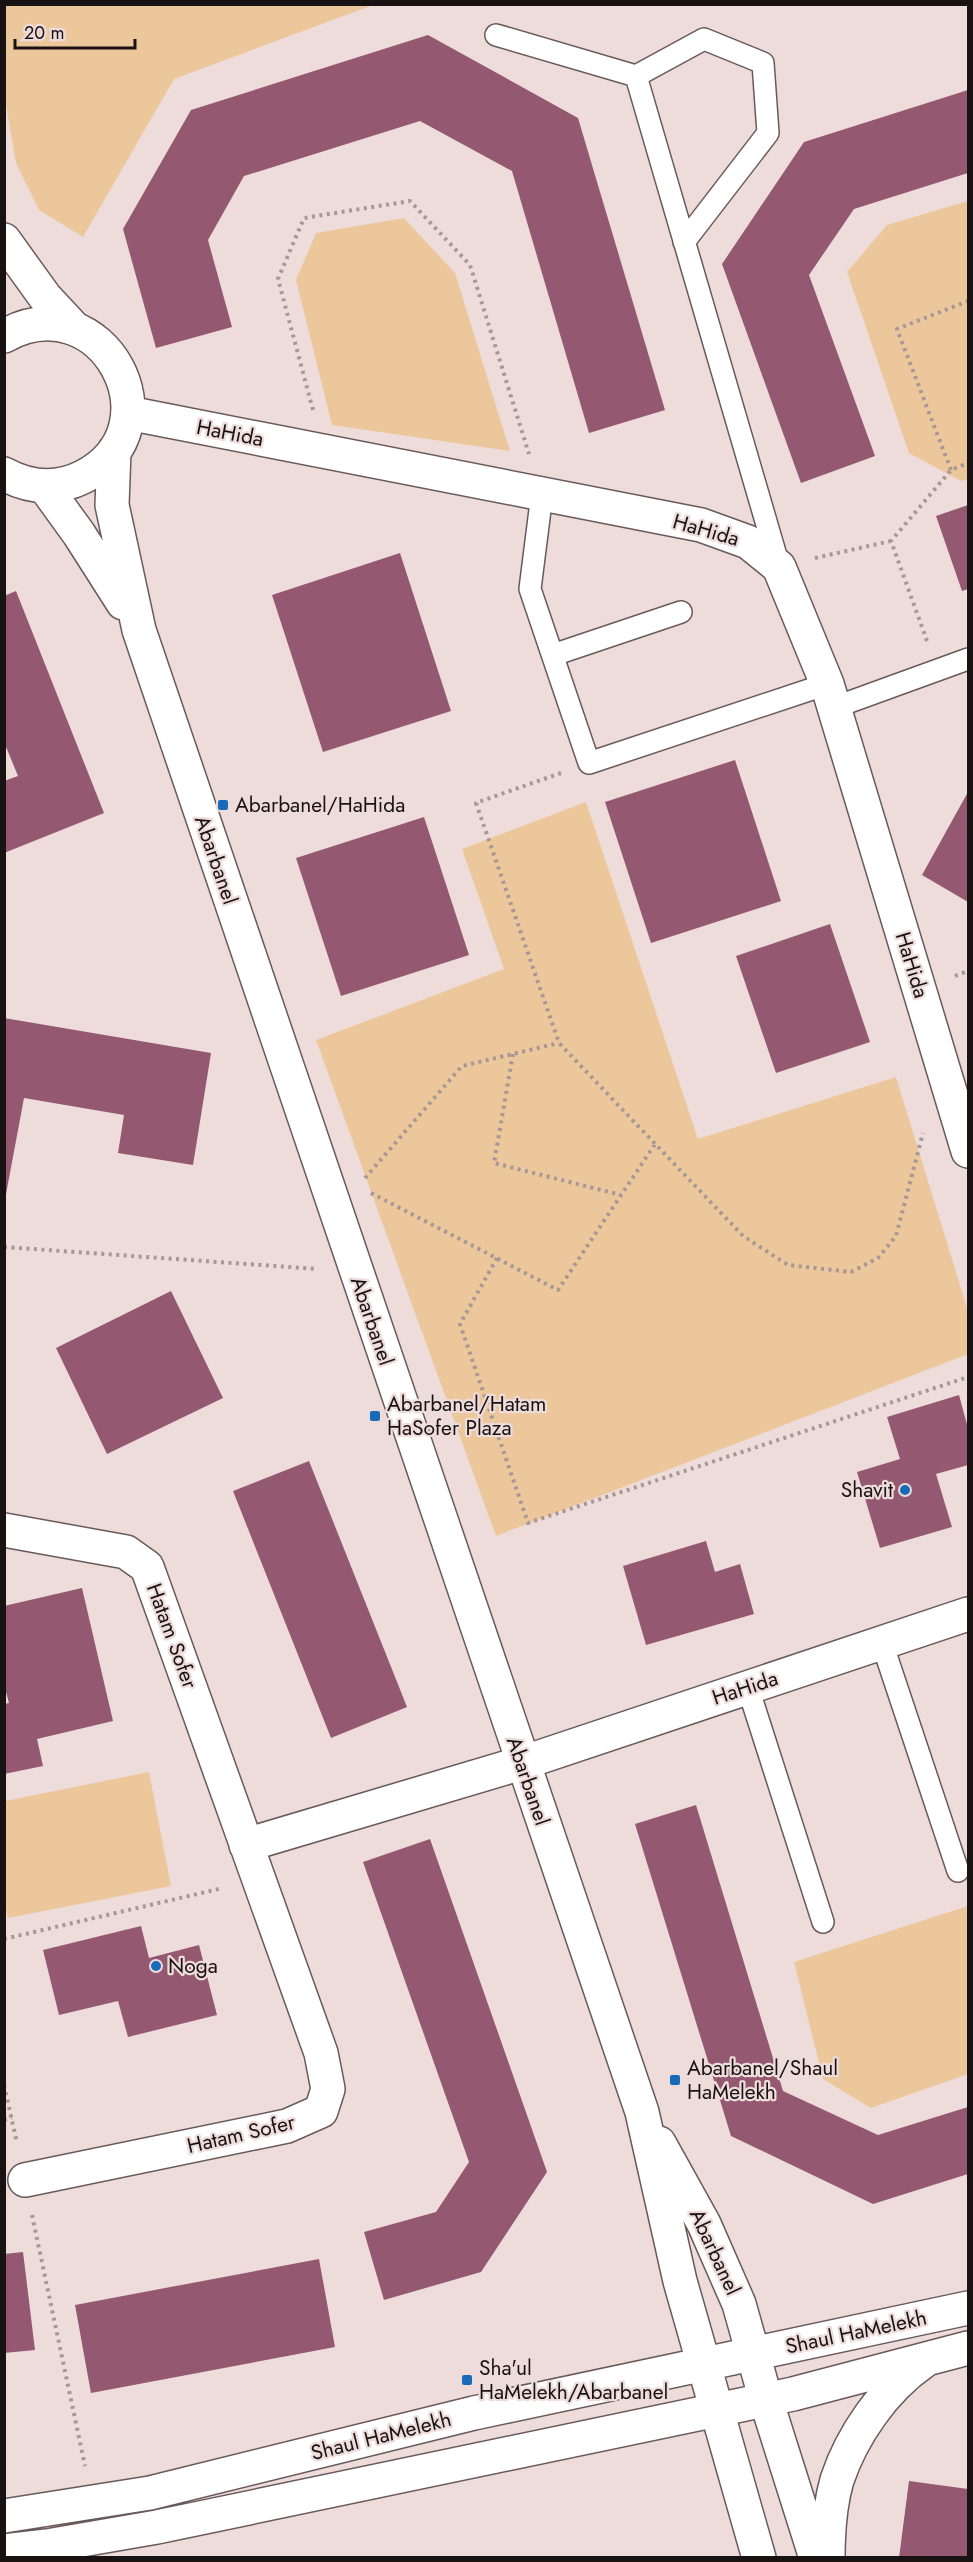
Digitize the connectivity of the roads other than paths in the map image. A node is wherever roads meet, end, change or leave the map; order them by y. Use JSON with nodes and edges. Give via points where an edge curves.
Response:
{"nodes":[{"id":1,"x":496,"y":35,"type":"dead end"},
{"id":2,"x":636,"y":76,"type":"junction"},
{"id":3,"x":4,"y":240,"type":"edge"},
{"id":4,"x":684,"y":242,"type":"junction"},
{"id":5,"x":73,"y":327,"type":"junction"},
{"id":6,"x":4,"y":336,"type":"edge"},
{"id":7,"x":128,"y":413,"type":"junction"},
{"id":8,"x":114,"y":451,"type":"junction"},
{"id":9,"x":4,"y":474,"type":"edge"},
{"id":10,"x":45,"y":487,"type":"junction"},
{"id":11,"x":542,"y":494,"type":"junction"},
{"id":12,"x":779,"y":567,"type":"junction"},
{"id":13,"x":681,"y":612,"type":"dead end"},
{"id":14,"x":139,"y":630,"type":"junction"},
{"id":15,"x":553,"y":655,"type":"junction"},
{"id":16,"x":969,"y":659,"type":"edge"},
{"id":17,"x":830,"y":696,"type":"junction"},
{"id":18,"x":969,"y":1150,"type":"edge"},
{"id":19,"x":4,"y":1530,"type":"edge"},
{"id":20,"x":969,"y":1614,"type":"edge"},
{"id":21,"x":882,"y":1643,"type":"junction"},
{"id":22,"x":748,"y":1688,"type":"junction"},
{"id":23,"x":522,"y":1763,"type":"junction"},
{"id":24,"x":246,"y":1845,"type":"junction"},
{"id":25,"x":958,"y":1871,"type":"dead end"},
{"id":26,"x":823,"y":1922,"type":"dead end"},
{"id":27,"x":642,"y":2112,"type":"junction"},
{"id":28,"x":25,"y":2180,"type":"road end"},
{"id":29,"x":969,"y":2308,"type":"edge"},
{"id":30,"x":969,"y":2348,"type":"edge"},
{"id":31,"x":754,"y":2353,"type":"junction"},
{"id":32,"x":929,"y":2358,"type":"junction"},
{"id":33,"x":703,"y":2364,"type":"junction"},
{"id":34,"x":766,"y":2400,"type":"junction"},
{"id":35,"x":715,"y":2411,"type":"junction"},
{"id":36,"x":4,"y":2516,"type":"edge"},
{"id":37,"x":4,"y":2551,"type":"edge"},
{"id":38,"x":759,"y":2558,"type":"edge"},
{"id":39,"x":816,"y":2558,"type":"edge"},
{"id":40,"x":828,"y":2558,"type":"edge"}],
"edges":[{"from":1,"to":2,"type":"lane"},
{"from":2,"to":4,"type":"lane"},
{"from":2,"to":4,"type":"lane","via":[[704,39],[763,63],[768,133]]},
{"from":3,"to":5,"type":"street","via":[[45,297]]},
{"from":4,"to":12,"type":"lane"},
{"from":5,"to":6,"type":"street","via":[[46,323],[20,327]]},
{"from":5,"to":7,"type":"street","via":[[97,340],[116,361],[126,386]]},
{"from":7,"to":8,"type":"street"},
{"from":7,"to":11,"type":"street","name":"HaHida"},
{"from":8,"to":10,"type":"street","via":[[96,470],[72,483]]},
{"from":8,"to":14,"type":"street","name":"Abarbanel","via":[[112,506]]},
{"from":9,"to":10,"type":"street","via":[[19,482]]},
{"from":10,"to":14,"type":"street","name":"Abarbanel"},
{"from":11,"to":12,"type":"street","name":"HaHida","via":[[701,525],[748,542]]},
{"from":11,"to":15,"type":"lane","via":[[530,589]]},
{"from":12,"to":17,"type":"street","name":"HaHida"},
{"from":13,"to":15,"type":"lane"},
{"from":14,"to":23,"type":"street","name":"Abarbanel"},
{"from":15,"to":17,"type":"lane","via":[[589,763]]},
{"from":16,"to":17,"type":"lane"},
{"from":17,"to":18,"type":"street","name":"HaHida"},
{"from":19,"to":24,"type":"street","name":"Hatam Sofer","via":[[126,1552],[147,1567]]},
{"from":20,"to":21,"type":"street","name":"HaHida"},
{"from":21,"to":22,"type":"street","name":"HaHida"},
{"from":21,"to":25,"type":"lane"},
{"from":22,"to":23,"type":"street","name":"HaHida"},
{"from":22,"to":26,"type":"lane"},
{"from":23,"to":24,"type":"street"},
{"from":23,"to":27,"type":"street","name":"Abarbanel"},
{"from":24,"to":28,"type":"street","name":"Hatam Sofer","via":[[321,2053],[328,2089],[321,2111],[287,2126]]},
{"from":27,"to":31,"type":"street","name":"Abarbanel","via":[[705,2224],[739,2304]]},
{"from":27,"to":33,"type":"street","name":"Abarbanel"},
{"from":29,"to":31,"type":"street","name":"Shaul HaMelekh"},
{"from":30,"to":32,"type":"street","name":"Shaul HaMelekh"},
{"from":31,"to":33,"type":"street","name":"Shaul HaMelekh"},
{"from":31,"to":34,"type":"street","name":"Abarbanel"},
{"from":32,"to":34,"type":"street","name":"Shaul HaMelekh"},
{"from":32,"to":40,"type":"street","via":[[910,2371],[876,2406],[853,2443],[837,2481]]},
{"from":33,"to":35,"type":"street","name":"Abarbanel"},
{"from":33,"to":36,"type":"street","name":"Shaul HaMelekh","via":[[474,2413],[150,2493]]},
{"from":34,"to":35,"type":"street","name":"Shaul HaMelekh"},
{"from":34,"to":39,"type":"street","name":"Abarbanel"},
{"from":35,"to":37,"type":"street","name":"Shaul HaMelekh","via":[[157,2527]]},
{"from":35,"to":38,"type":"street","name":"Abarbanel"}]}
